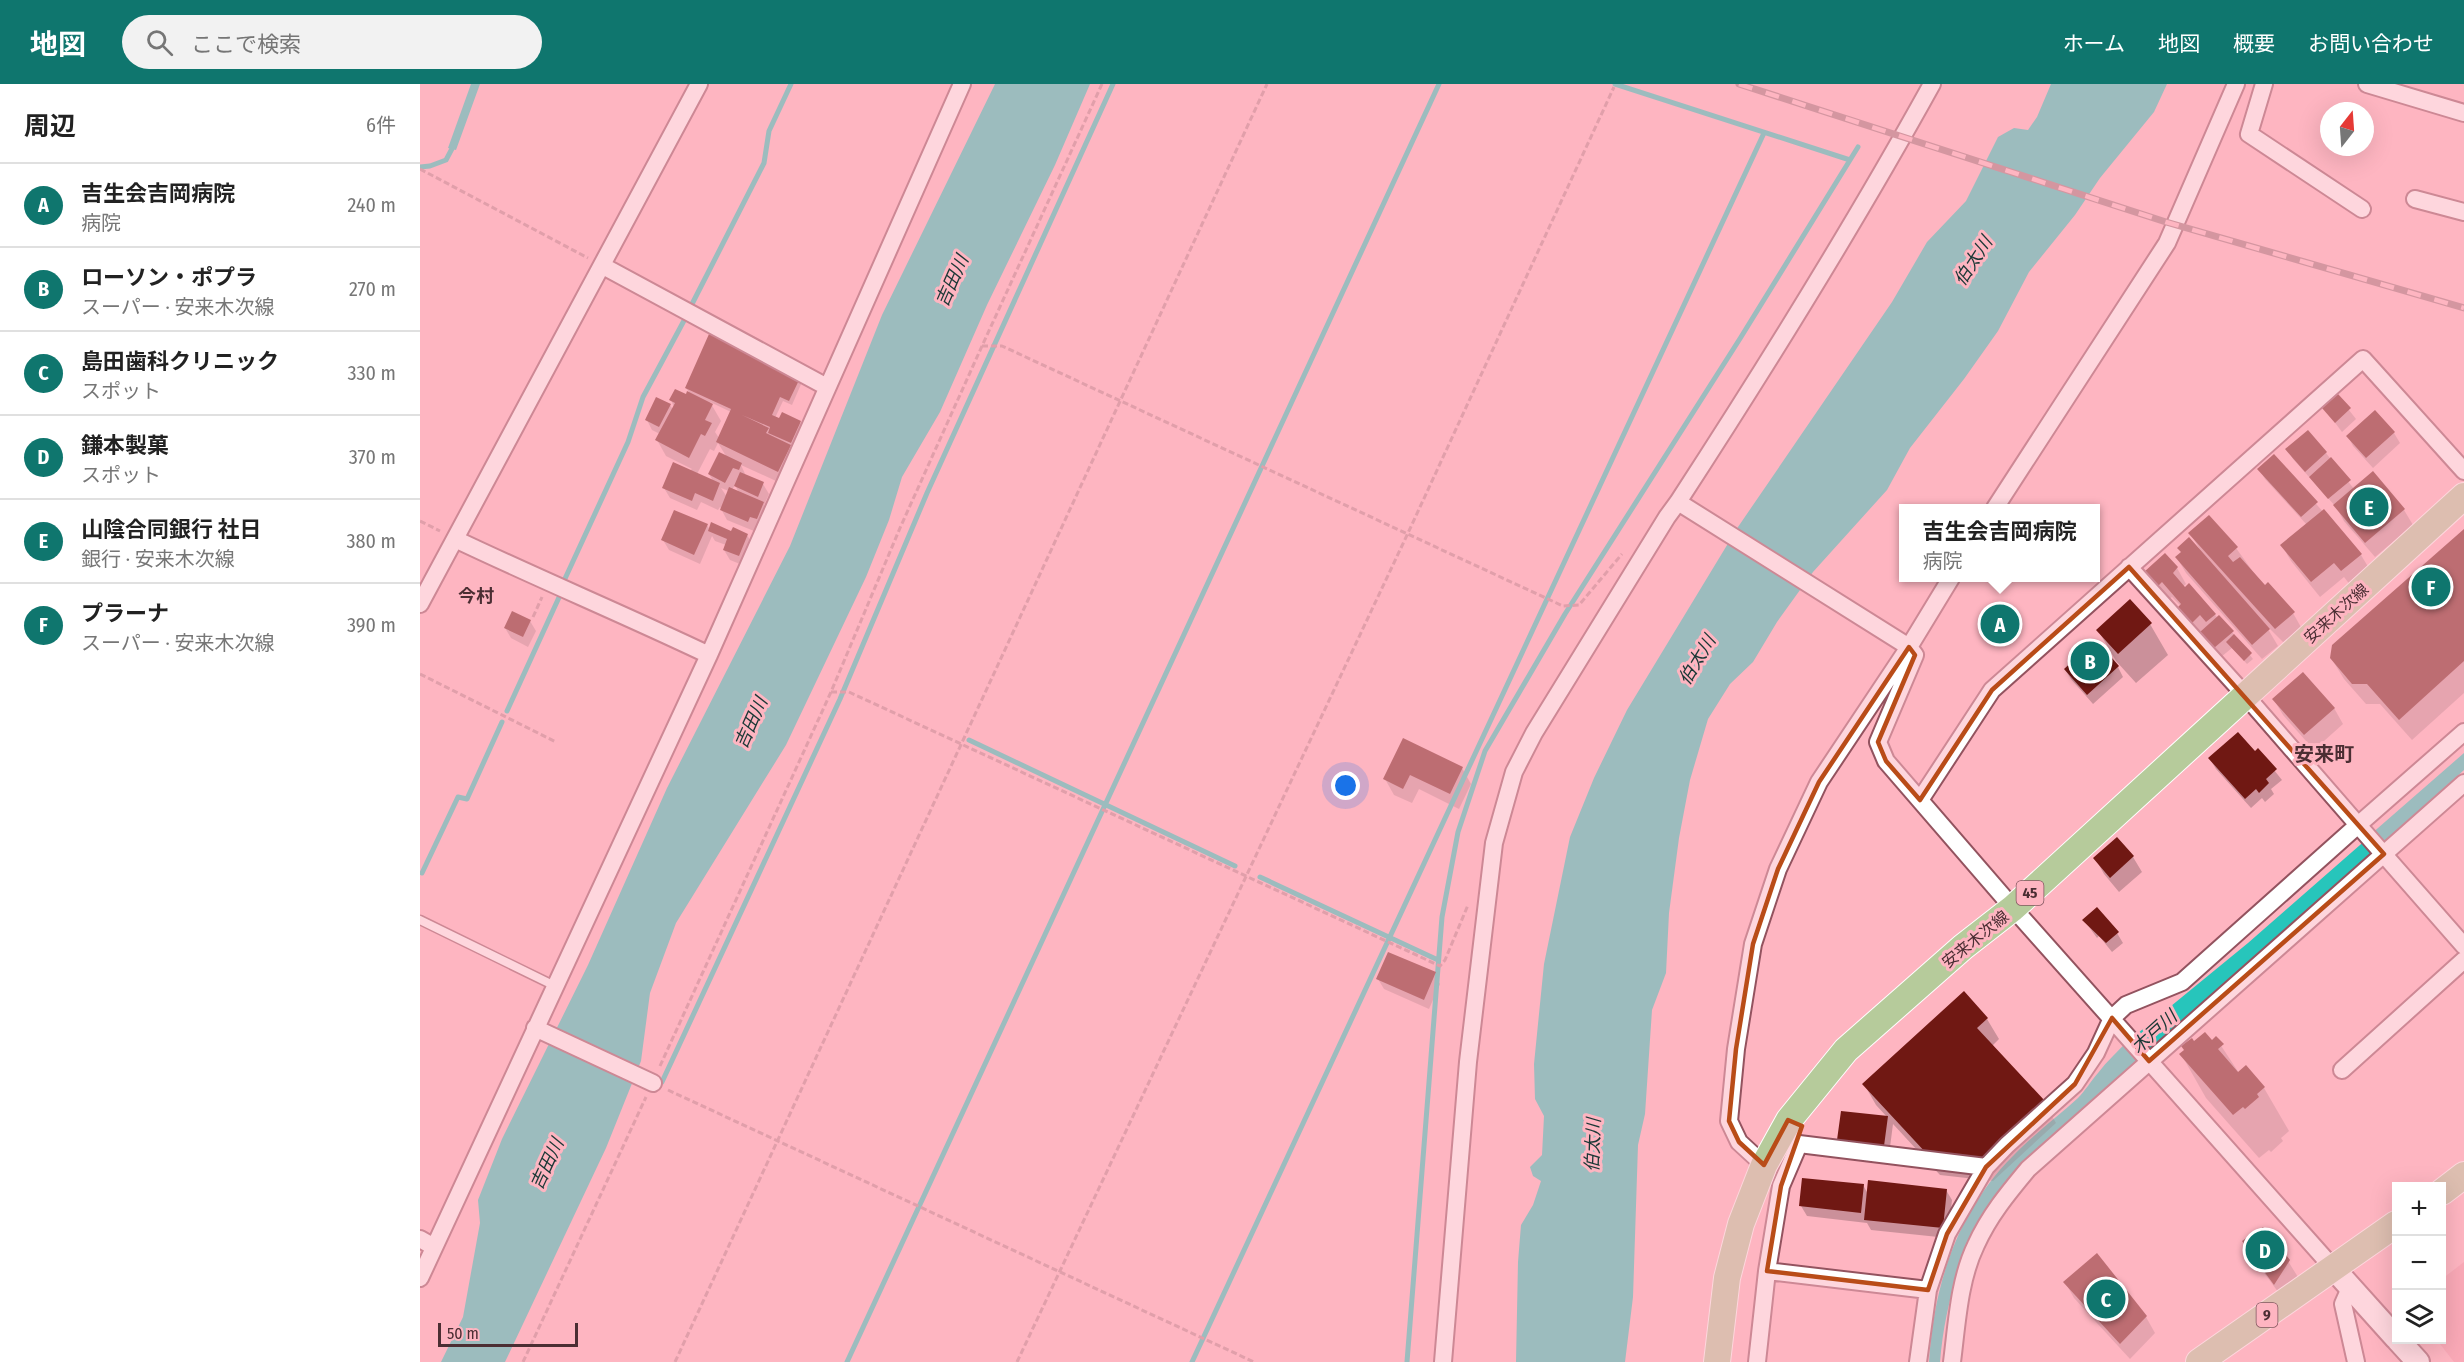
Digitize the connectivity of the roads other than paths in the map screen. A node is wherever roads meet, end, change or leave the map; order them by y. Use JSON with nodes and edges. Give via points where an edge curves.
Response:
{"nodes":[{"id":1,"x":699,"y":84,"type":"edge"},
{"id":2,"x":962,"y":84,"type":"edge"},
{"id":3,"x":1932,"y":84,"type":"edge"},
{"id":4,"x":2236,"y":84,"type":"edge"},
{"id":5,"x":2264,"y":84,"type":"edge"},
{"id":6,"x":2367,"y":84,"type":"edge"},
{"id":7,"x":2464,"y":113,"type":"edge"},
{"id":8,"x":2415,"y":199,"type":"dead end"},
{"id":9,"x":2362,"y":209,"type":"dead end"},
{"id":10,"x":2464,"y":212,"type":"edge"},
{"id":11,"x":603,"y":266,"type":"junction"},
{"id":12,"x":827,"y":387,"type":"junction"},
{"id":13,"x":2464,"y":471,"type":"edge"},
{"id":14,"x":2463,"y":497,"type":"edge"},
{"id":15,"x":1998,"y":504,"type":"edge"},
{"id":16,"x":1684,"y":506,"type":"junction"},
{"id":17,"x":455,"y":539,"type":"junction"},
{"id":18,"x":2129,"y":567,"type":"junction"},
{"id":19,"x":1948,"y":582,"type":"edge"},
{"id":20,"x":420,"y":604,"type":"edge"},
{"id":21,"x":1904,"y":644,"type":"junction"},
{"id":22,"x":709,"y":655,"type":"junction"},
{"id":23,"x":2245,"y":695,"type":"junction"},
{"id":24,"x":2464,"y":732,"type":"edge"},
{"id":25,"x":2464,"y":783,"type":"edge"},
{"id":26,"x":1920,"y":800,"type":"junction"},
{"id":27,"x":2363,"y":830,"type":"junction"},
{"id":28,"x":2382,"y":852,"type":"junction"},
{"id":29,"x":2013,"y":908,"type":"junction"},
{"id":30,"x":420,"y":920,"type":"edge"},
{"id":31,"x":2464,"y":946,"type":"edge"},
{"id":32,"x":2464,"y":960,"type":"edge"},
{"id":33,"x":555,"y":986,"type":"junction"},
{"id":34,"x":2112,"y":1018,"type":"junction"},
{"id":35,"x":538,"y":1029,"type":"junction"},
{"id":36,"x":2146,"y":1058,"type":"junction"},
{"id":37,"x":2342,"y":1070,"type":"dead end"},
{"id":38,"x":649,"y":1081,"type":"road end"},
{"id":39,"x":1790,"y":1139,"type":"junction"},
{"id":40,"x":1764,"y":1165,"type":"junction"},
{"id":41,"x":1986,"y":1167,"type":"junction"},
{"id":42,"x":2464,"y":1176,"type":"edge"},
{"id":43,"x":2446,"y":1189,"type":"edge"},
{"id":44,"x":2392,"y":1229,"type":"edge"},
{"id":45,"x":427,"y":1243,"type":"edge"},
{"id":46,"x":1767,"y":1271,"type":"junction"},
{"id":47,"x":420,"y":1278,"type":"edge"},
{"id":48,"x":2342,"y":1278,"type":"junction"},
{"id":49,"x":1928,"y":1290,"type":"junction"},
{"id":50,"x":2392,"y":1333,"type":"edge"},
{"id":51,"x":2402,"y":1344,"type":"edge"},
{"id":52,"x":1443,"y":1362,"type":"edge"},
{"id":53,"x":1717,"y":1362,"type":"edge"},
{"id":54,"x":1757,"y":1362,"type":"edge"},
{"id":55,"x":1918,"y":1362,"type":"edge"},
{"id":56,"x":1952,"y":1362,"type":"edge"},
{"id":57,"x":2199,"y":1362,"type":"edge"},
{"id":58,"x":2356,"y":1362,"type":"edge"},
{"id":59,"x":2418,"y":1362,"type":"edge"}],
"edges":[{"from":1,"to":11,"type":"street"},
{"from":2,"to":12,"type":"street"},
{"from":3,"to":16,"type":"street"},
{"from":4,"to":15,"type":"street","via":[[2166,243]]},
{"from":5,"to":9,"type":"street","via":[[2248,134]]},
{"from":6,"to":7,"type":"street"},
{"from":8,"to":10,"type":"street"},
{"from":11,"to":12,"type":"street"},
{"from":11,"to":17,"type":"street"},
{"from":12,"to":22,"type":"street"},
{"from":13,"to":18,"type":"street","via":[[2363,359]]},
{"from":14,"to":23,"type":"main road","name":"安来木次線","number":"45"},
{"from":16,"to":21,"type":"street"},
{"from":16,"to":52,"type":"street","via":[[1660,527],[1534,733],[1514,772],[1494,843],[1468,1062]]},
{"from":17,"to":20,"type":"street"},
{"from":17,"to":22,"type":"street"},
{"from":18,"to":23,"type":"street"},
{"from":18,"to":26,"type":"street","via":[[1992,690]]},
{"from":19,"to":21,"type":"street"},
{"from":21,"to":26,"type":"street","via":[[1915,656],[1878,742],[1886,761]]},
{"from":21,"to":40,"type":"street","via":[[1819,782],[1778,868],[1753,944],[1729,1121],[1739,1142]]},
{"from":22,"to":33,"type":"street"},
{"from":23,"to":27,"type":"street"},
{"from":23,"to":29,"type":"main road","name":"安来木次線","number":"45"},
{"from":24,"to":27,"type":"street"},
{"from":25,"to":28,"type":"street"},
{"from":26,"to":29,"type":"street"},
{"from":27,"to":28,"type":"street"},
{"from":27,"to":34,"type":"street","via":[[2182,982],[2126,1005]]},
{"from":28,"to":31,"type":"street"},
{"from":28,"to":36,"type":"street"},
{"from":29,"to":34,"type":"street"},
{"from":29,"to":39,"type":"main road","name":"安来木次線","number":"45","via":[[1846,1050],[1789,1120]]},
{"from":30,"to":33,"type":"lane"},
{"from":32,"to":37,"type":"street"},
{"from":33,"to":35,"type":"street"},
{"from":34,"to":36,"type":"street"},
{"from":34,"to":41,"type":"street","via":[[2097,1053],[2075,1084]]},
{"from":35,"to":38,"type":"street"},
{"from":35,"to":45,"type":"street"},
{"from":36,"to":48,"type":"street"},
{"from":36,"to":56,"type":"street","via":[[2028,1169],[2000,1202],[1975,1246],[1961,1294]]},
{"from":39,"to":40,"type":"main road","name":"安来木次線","number":"45"},
{"from":39,"to":41,"type":"street"},
{"from":39,"to":46,"type":"street"},
{"from":40,"to":53,"type":"main road","name":"安来木次線","number":"45","via":[[1732,1254]]},
{"from":41,"to":49,"type":"street","via":[[1947,1234]]},
{"from":42,"to":43,"type":"main road"},
{"from":44,"to":48,"type":"main road","number":"9"},
{"from":45,"to":47,"type":"street"},
{"from":46,"to":49,"type":"street"},
{"from":46,"to":54,"type":"street"},
{"from":48,"to":50,"type":"street"},
{"from":48,"to":57,"type":"main road","number":"9"},
{"from":48,"to":58,"type":"street","via":[[2343,1304]]},
{"from":49,"to":55,"type":"street"},
{"from":51,"to":59,"type":"street"}]}
